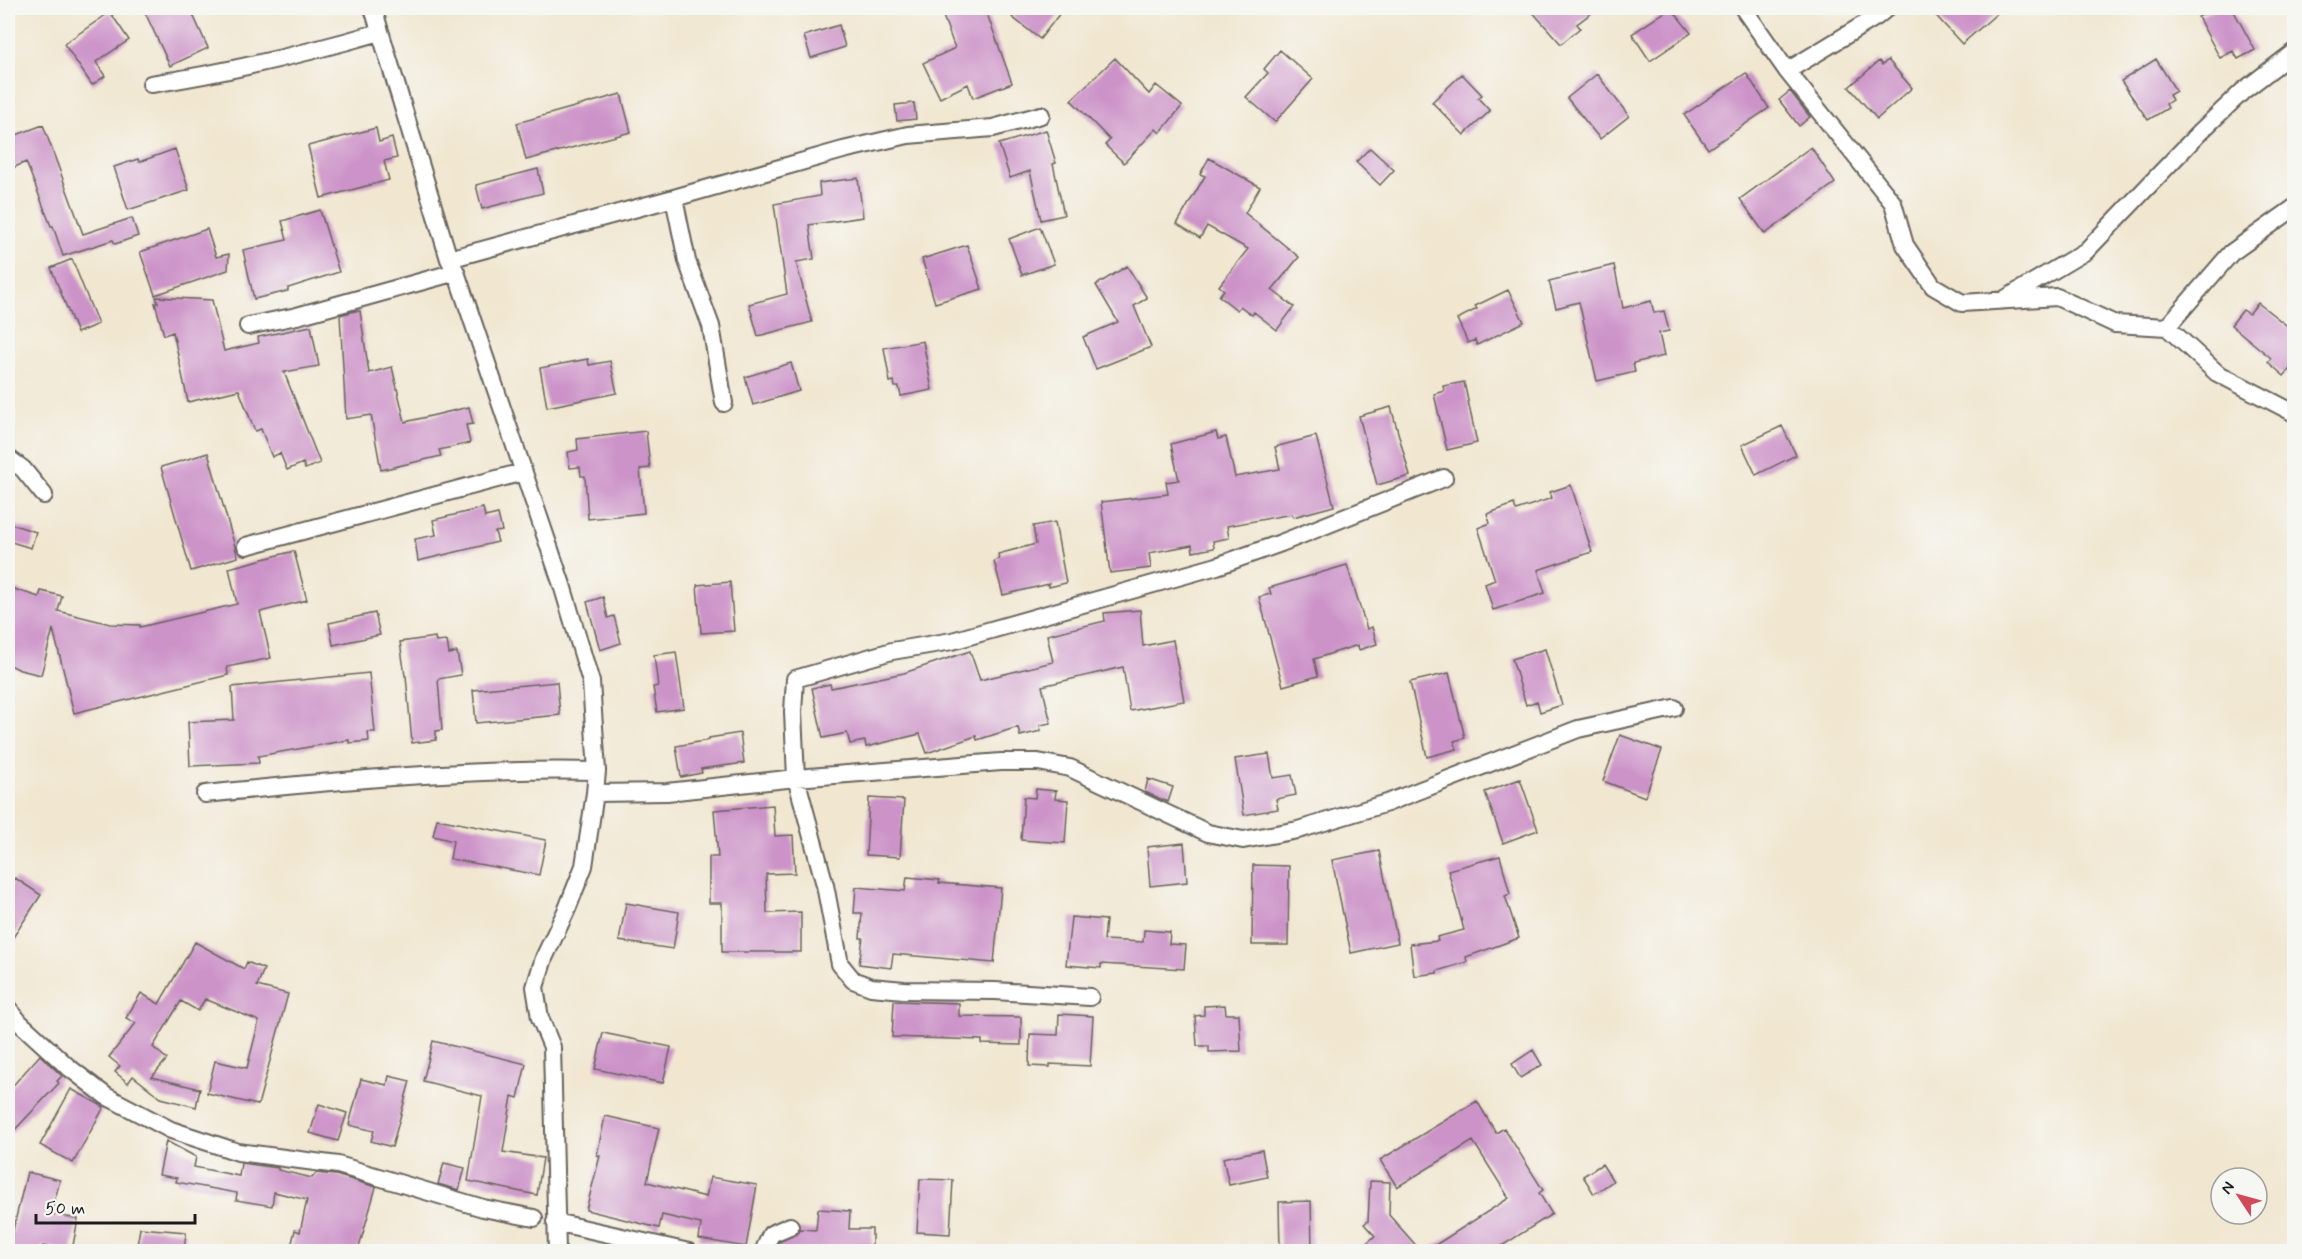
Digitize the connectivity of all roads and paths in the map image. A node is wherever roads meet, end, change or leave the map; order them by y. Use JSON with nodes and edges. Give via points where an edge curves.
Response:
{"nodes":[{"id":1,"x":373,"y":8,"type":"edge"},
{"id":2,"x":1743,"y":8,"type":"edge"},
{"id":3,"x":1887,"y":8,"type":"edge"},
{"id":4,"x":380,"y":32,"type":"junction"},
{"id":5,"x":2295,"y":52,"type":"edge"},
{"id":6,"x":1787,"y":71,"type":"junction"},
{"id":7,"x":151,"y":84,"type":"dead end"},
{"id":8,"x":1041,"y":115,"type":"dead end"},
{"id":9,"x":674,"y":198,"type":"junction"},
{"id":10,"x":2295,"y":208,"type":"edge"},
{"id":11,"x":453,"y":266,"type":"junction"},
{"id":12,"x":2000,"y":302,"type":"junction"},
{"id":13,"x":248,"y":326,"type":"dead end"},
{"id":14,"x":2167,"y":327,"type":"junction"},
{"id":15,"x":724,"y":403,"type":"dead end"},
{"id":16,"x":2295,"y":413,"type":"edge"},
{"id":17,"x":8,"y":458,"type":"edge"},
{"id":18,"x":523,"y":472,"type":"junction"},
{"id":19,"x":1444,"y":478,"type":"dead end"},
{"id":20,"x":44,"y":495,"type":"dead end"},
{"id":21,"x":246,"y":546,"type":"dead end"},
{"id":22,"x":1674,"y":708,"type":"dead end"},
{"id":23,"x":597,"y":771,"type":"junction"},
{"id":24,"x":796,"y":778,"type":"junction"},
{"id":25,"x":595,"y":793,"type":"junction"},
{"id":26,"x":205,"y":794,"type":"dead end"},
{"id":27,"x":1090,"y":997,"type":"dead end"},
{"id":28,"x":8,"y":1008,"type":"edge"},
{"id":29,"x":534,"y":1218,"type":"dead end"},
{"id":30,"x":555,"y":1222,"type":"junction"},
{"id":31,"x":790,"y":1226,"type":"dead end"},
{"id":32,"x":557,"y":1251,"type":"edge"},
{"id":33,"x":689,"y":1251,"type":"edge"},
{"id":34,"x":763,"y":1251,"type":"edge"}],
"edges":[{"from":1,"to":4,"type":"street"},
{"from":2,"to":6,"type":"street"},
{"from":3,"to":6,"type":"street"},
{"from":4,"to":7,"type":"street","via":[[273,62]]},
{"from":4,"to":11,"type":"street"},
{"from":5,"to":12,"type":"street","via":[[2221,111],[2086,250]]},
{"from":6,"to":12,"type":"street","via":[[1893,203],[1905,245],[1933,286],[1962,303]]},
{"from":8,"to":9,"type":"street","via":[[993,128],[908,135]]},
{"from":9,"to":11,"type":"street"},
{"from":9,"to":15,"type":"street","via":[[687,261],[711,326]]},
{"from":10,"to":14,"type":"street","via":[[2231,253]]},
{"from":11,"to":13,"type":"street","via":[[297,316]]},
{"from":11,"to":18,"type":"street"},
{"from":12,"to":14,"type":"street","via":[[2057,297],[2115,324]]},
{"from":14,"to":16,"type":"street","via":[[2217,373]]},
{"from":17,"to":20,"type":"street"},
{"from":18,"to":21,"type":"street"},
{"from":18,"to":23,"type":"street","via":[[591,682]]},
{"from":19,"to":24,"type":"street","via":[[1217,566],[952,641],[892,651],[795,679]]},
{"from":22,"to":24,"type":"street","via":[[1578,729],[1387,803],[1298,830],[1243,840],[1208,833],[1070,768],[1038,762]]},
{"from":23,"to":25,"type":"street"},
{"from":23,"to":26,"type":"street","via":[[507,770],[385,777]]},
{"from":24,"to":25,"type":"street","via":[[667,792]]},
{"from":24,"to":27,"type":"street","via":[[825,885],[840,964],[853,980],[871,987],[904,990]]},
{"from":25,"to":30,"type":"street","via":[[584,866],[535,987],[540,1018],[552,1047]]},
{"from":28,"to":29,"type":"street","via":[[67,1066],[106,1096],[171,1130],[238,1152],[338,1165],[483,1208]]},
{"from":30,"to":32,"type":"street"},
{"from":30,"to":33,"type":"street"},
{"from":31,"to":34,"type":"street","via":[[771,1233]]}]}
